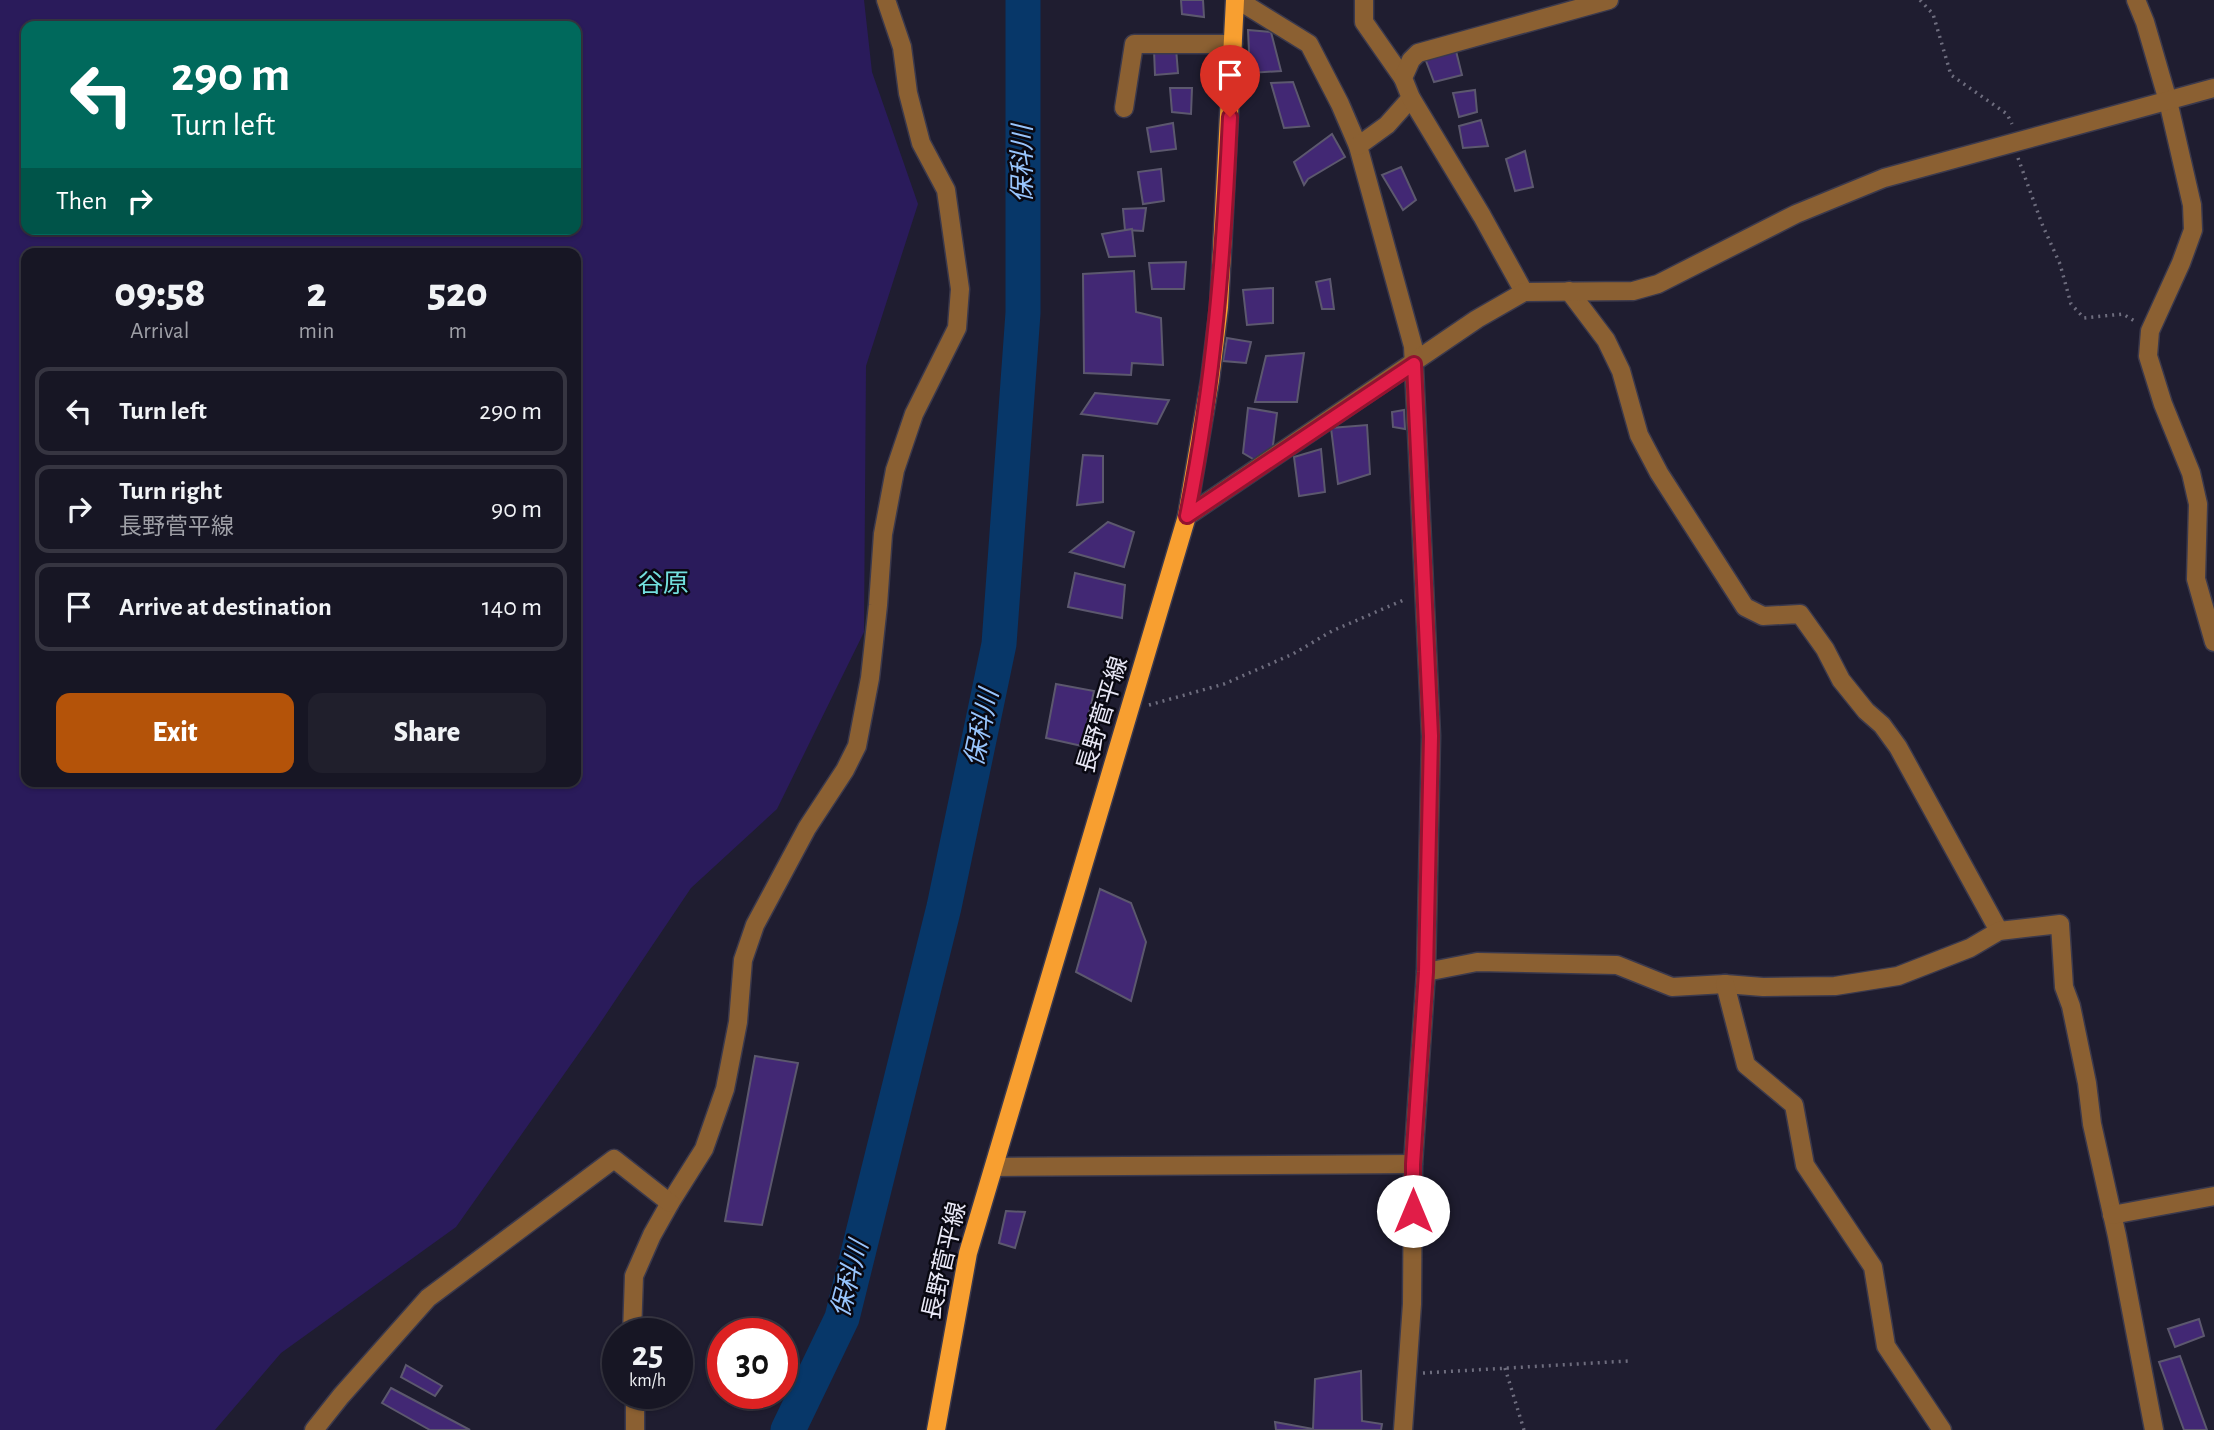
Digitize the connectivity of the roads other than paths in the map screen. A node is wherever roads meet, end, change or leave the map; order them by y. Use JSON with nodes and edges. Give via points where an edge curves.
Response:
{"nodes":[{"id":1,"x":886,"y":0,"type":"edge"},
{"id":2,"x":1237,"y":0,"type":"edge"},
{"id":3,"x":1364,"y":0,"type":"edge"},
{"id":4,"x":1609,"y":0,"type":"edge"},
{"id":5,"x":2136,"y":0,"type":"edge"},
{"id":6,"x":1233,"y":44,"type":"junction"},
{"id":7,"x":1403,"y":78,"type":"junction"},
{"id":8,"x":2214,"y":88,"type":"edge"},
{"id":9,"x":1411,"y":99,"type":"junction"},
{"id":10,"x":2168,"y":101,"type":"junction"},
{"id":11,"x":1124,"y":107,"type":"dead end"},
{"id":12,"x":1358,"y":146,"type":"junction"},
{"id":13,"x":1569,"y":291,"type":"junction"},
{"id":14,"x":1524,"y":292,"type":"junction"},
{"id":15,"x":1414,"y":364,"type":"junction"},
{"id":16,"x":1187,"y":516,"type":"junction"},
{"id":17,"x":2214,"y":642,"type":"edge"},
{"id":18,"x":1999,"y":931,"type":"junction"},
{"id":19,"x":1426,"y":972,"type":"junction"},
{"id":20,"x":1726,"y":984,"type":"junction"},
{"id":21,"x":1413,"y":1164,"type":"junction"},
{"id":22,"x":994,"y":1167,"type":"junction"},
{"id":23,"x":2214,"y":1196,"type":"edge"},
{"id":24,"x":670,"y":1203,"type":"junction"},
{"id":25,"x":2112,"y":1215,"type":"junction"},
{"id":26,"x":633,"y":1318,"type":"edge"},
{"id":27,"x":635,"y":1409,"type":"edge"},
{"id":28,"x":314,"y":1430,"type":"edge"},
{"id":29,"x":635,"y":1430,"type":"edge"},
{"id":30,"x":936,"y":1430,"type":"edge"},
{"id":31,"x":1403,"y":1430,"type":"edge"},
{"id":32,"x":1942,"y":1430,"type":"edge"},
{"id":33,"x":2154,"y":1430,"type":"edge"}],
"edges":[{"from":1,"to":24,"type":"street","via":[[902,47],[921,144],[946,190],[960,289],[957,328],[914,414],[895,470],[857,746],[755,925],[743,960],[738,1022],[725,1090],[704,1149]]},
{"from":2,"to":6,"type":"main road","name":"長野菅平線"},
{"from":2,"to":12,"type":"street","via":[[1310,44]]},
{"from":3,"to":7,"type":"street","via":[[1364,22]]},
{"from":4,"to":7,"type":"street","via":[[1418,53]]},
{"from":5,"to":10,"type":"street"},
{"from":6,"to":11,"type":"street","via":[[1134,44]]},
{"from":6,"to":16,"type":"main road","name":"長野菅平線","via":[[1219,307]]},
{"from":7,"to":9,"type":"street"},
{"from":8,"to":10,"type":"street"},
{"from":9,"to":12,"type":"street","via":[[1387,125]]},
{"from":9,"to":14,"type":"street"},
{"from":10,"to":13,"type":"street","via":[[1884,178],[1796,214],[1658,284],[1633,292]]},
{"from":10,"to":17,"type":"street","via":[[2192,205],[2193,230],[2150,331],[2148,356],[2191,473],[2198,504],[2196,579]]},
{"from":12,"to":15,"type":"street","via":[[1413,346]]},
{"from":13,"to":14,"type":"street"},
{"from":13,"to":18,"type":"street","via":[[1606,340],[1621,371],[1639,435],[1659,473],[1745,607],[1763,616],[1800,614],[1841,680],[1898,747]]},
{"from":14,"to":15,"type":"street"},
{"from":15,"to":16,"type":"street"},
{"from":15,"to":19,"type":"street","via":[[1431,736]]},
{"from":16,"to":22,"type":"main road","name":"長野菅平線"},
{"from":18,"to":20,"type":"street","via":[[1970,948],[1898,976],[1835,986]]},
{"from":18,"to":25,"type":"street","via":[[2060,925],[2064,987]]},
{"from":19,"to":20,"type":"street","via":[[1477,962],[1617,965],[1672,987]]},
{"from":19,"to":21,"type":"street"},
{"from":20,"to":32,"type":"street","via":[[1746,1065],[1794,1105],[1805,1165],[1873,1267],[1886,1346]]},
{"from":21,"to":22,"type":"street"},
{"from":21,"to":31,"type":"street","via":[[1412,1304]]},
{"from":22,"to":30,"type":"main road","name":"長野菅平線","via":[[968,1253]]},
{"from":23,"to":25,"type":"street"},
{"from":24,"to":26,"type":"street","via":[[634,1276]]},
{"from":24,"to":28,"type":"street","via":[[614,1159],[428,1298]]},
{"from":25,"to":33,"type":"street"},
{"from":27,"to":29,"type":"street"}]}
